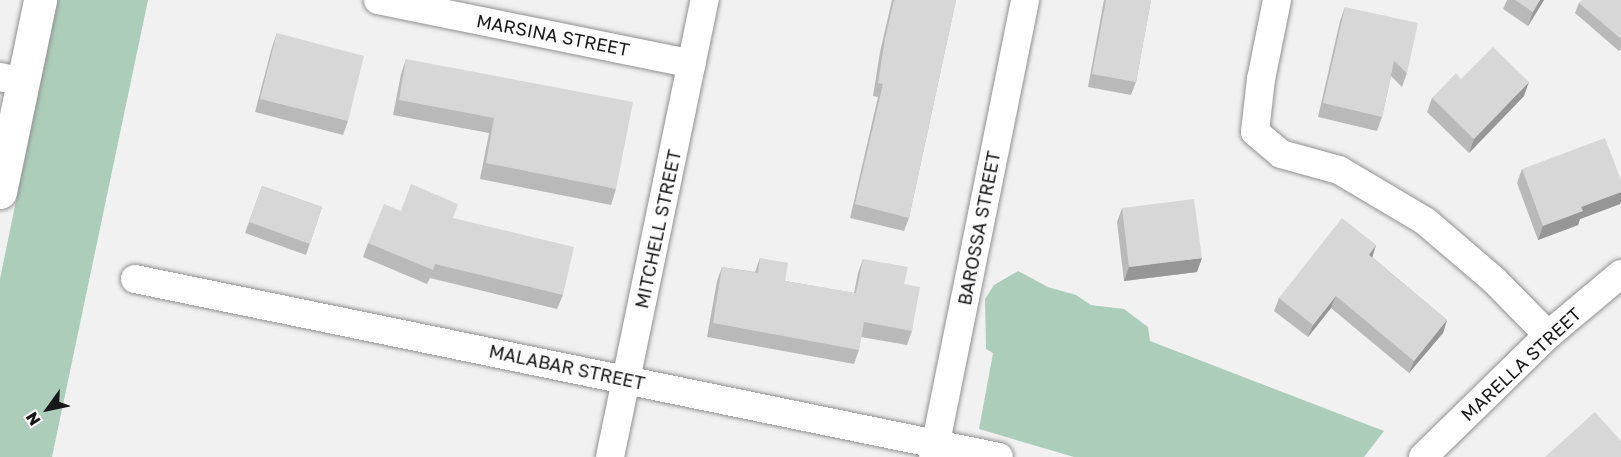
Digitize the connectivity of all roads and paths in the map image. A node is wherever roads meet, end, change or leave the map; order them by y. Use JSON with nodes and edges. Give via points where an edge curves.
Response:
{"nodes":[{"id":1,"x":40,"y":0,"type":"edge"},
{"id":2,"x":378,"y":0,"type":"edge"},
{"id":3,"x":705,"y":0,"type":"edge"},
{"id":4,"x":1025,"y":0,"type":"edge"},
{"id":5,"x":1277,"y":0,"type":"edge"},
{"id":6,"x":692,"y":63,"type":"junction"},
{"id":7,"x":11,"y":80,"type":"edge"},
{"id":8,"x":0,"y":192,"type":"edge"},
{"id":9,"x":1621,"y":274,"type":"edge"},
{"id":10,"x":135,"y":279,"type":"dead end"},
{"id":11,"x":1548,"y":335,"type":"junction"},
{"id":12,"x":626,"y":379,"type":"junction"},
{"id":13,"x":934,"y":450,"type":"edge"},
{"id":14,"x":610,"y":457,"type":"edge"},
{"id":15,"x":999,"y":457,"type":"edge"},
{"id":16,"x":1423,"y":457,"type":"edge"}],
"edges":[{"from":1,"to":7,"type":"street"},
{"from":2,"to":6,"type":"street","name":"MARSINA STREET"},
{"from":3,"to":6,"type":"street","name":"MITCHELL STREET"},
{"from":4,"to":13,"type":"street","name":"BAROSSA STREET"},
{"from":5,"to":11,"type":"street","via":[[1255,132],[1281,154],[1339,170],[1425,221],[1494,280]]},
{"from":6,"to":12,"type":"street","name":"MITCHELL STREET"},
{"from":7,"to":8,"type":"street"},
{"from":9,"to":11,"type":"street","name":"MARELLA STREET"},
{"from":10,"to":12,"type":"street","name":"MALABAR STREET"},
{"from":11,"to":16,"type":"street","name":"MARELLA STREET"},
{"from":12,"to":13,"type":"street","name":"MALABAR STREET"},
{"from":12,"to":14,"type":"street","name":"MITCHELL STREET"},
{"from":13,"to":15,"type":"street","name":"MALABAR STREET"}]}
